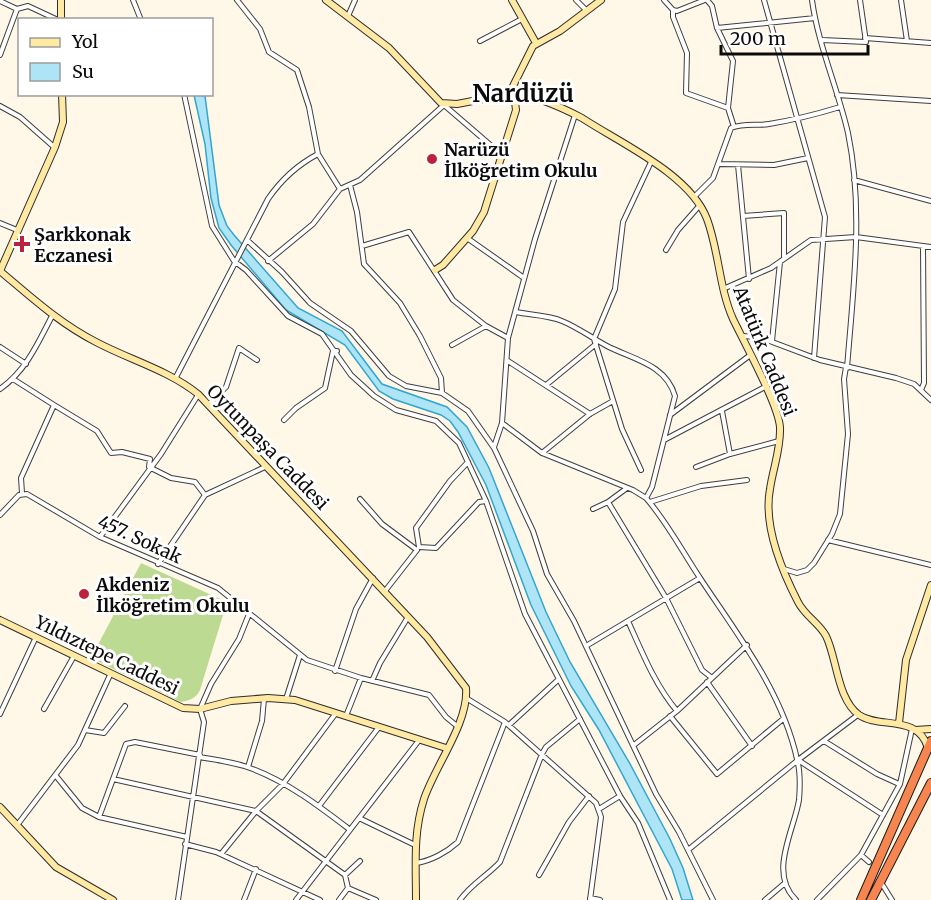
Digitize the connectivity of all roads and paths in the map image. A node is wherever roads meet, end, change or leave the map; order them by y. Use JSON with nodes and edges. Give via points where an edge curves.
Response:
{"nodes":[{"id":1,"x":27,"y":0,"type":"edge"},
{"id":2,"x":61,"y":0,"type":"edge"},
{"id":3,"x":134,"y":0,"type":"edge"},
{"id":4,"x":237,"y":0,"type":"edge"},
{"id":5,"x":326,"y":0,"type":"edge"},
{"id":6,"x":355,"y":0,"type":"edge"},
{"id":7,"x":512,"y":0,"type":"edge"},
{"id":8,"x":576,"y":0,"type":"edge"},
{"id":9,"x":601,"y":0,"type":"edge"},
{"id":10,"x":664,"y":0,"type":"edge"},
{"id":11,"x":707,"y":0,"type":"edge"},
{"id":12,"x":764,"y":0,"type":"edge"},
{"id":13,"x":812,"y":0,"type":"edge"},
{"id":14,"x":860,"y":0,"type":"edge"},
{"id":15,"x":901,"y":0,"type":"edge"},
{"id":16,"x":0,"y":1,"type":"edge"},
{"id":17,"x":28,"y":6,"type":"junction"},
{"id":18,"x":17,"y":9,"type":"junction"},
{"id":19,"x":673,"y":10,"type":"junction"},
{"id":20,"x":587,"y":11,"type":"junction"},
{"id":21,"x":348,"y":17,"type":"junction"},
{"id":22,"x":55,"y":18,"type":"edge"},
{"id":23,"x":60,"y":18,"type":"edge"},
{"id":24,"x":140,"y":18,"type":"edge"},
{"id":25,"x":522,"y":18,"type":"junction"},
{"id":26,"x":815,"y":18,"type":"junction"},
{"id":27,"x":770,"y":22,"type":"junction"},
{"id":28,"x":717,"y":28,"type":"junction"},
{"id":29,"x":865,"y":38,"type":"junction"},
{"id":30,"x":822,"y":40,"type":"junction"},
{"id":31,"x":480,"y":41,"type":"dead end"},
{"id":32,"x":907,"y":41,"type":"junction"},
{"id":33,"x":536,"y":43,"type":"junction"},
{"id":34,"x":931,"y":43,"type":"edge"},
{"id":35,"x":0,"y":55,"type":"edge"},
{"id":36,"x":514,"y":92,"type":"junction"},
{"id":37,"x":837,"y":95,"type":"junction"},
{"id":38,"x":62,"y":96,"type":"edge"},
{"id":39,"x":184,"y":96,"type":"edge"},
{"id":40,"x":499,"y":96,"type":"junction"},
{"id":41,"x":931,"y":101,"type":"edge"},
{"id":42,"x":516,"y":102,"type":"junction"},
{"id":43,"x":444,"y":105,"type":"junction"},
{"id":44,"x":0,"y":106,"type":"edge"},
{"id":45,"x":840,"y":107,"type":"junction"},
{"id":46,"x":728,"y":108,"type":"junction"},
{"id":47,"x":575,"y":115,"type":"junction"},
{"id":48,"x":795,"y":120,"type":"junction"},
{"id":49,"x":734,"y":127,"type":"junction"},
{"id":50,"x":55,"y":147,"type":"junction"},
{"id":51,"x":318,"y":154,"type":"junction"},
{"id":52,"x":502,"y":156,"type":"junction"},
{"id":53,"x":808,"y":159,"type":"junction"},
{"id":54,"x":651,"y":162,"type":"junction"},
{"id":55,"x":720,"y":164,"type":"junction"},
{"id":56,"x":738,"y":165,"type":"junction"},
{"id":57,"x":853,"y":180,"type":"junction"},
{"id":58,"x":350,"y":185,"type":"junction"},
{"id":59,"x":340,"y":189,"type":"junction"},
{"id":60,"x":693,"y":197,"type":"junction"},
{"id":61,"x":931,"y":201,"type":"edge"},
{"id":62,"x":700,"y":206,"type":"junction"},
{"id":63,"x":743,"y":216,"type":"junction"},
{"id":64,"x":0,"y":223,"type":"edge"},
{"id":65,"x":17,"y":230,"type":"junction"},
{"id":66,"x":856,"y":237,"type":"junction"},
{"id":67,"x":467,"y":238,"type":"junction"},
{"id":68,"x":824,"y":238,"type":"junction"},
{"id":69,"x":246,"y":240,"type":"junction"},
{"id":70,"x":362,"y":246,"type":"junction"},
{"id":71,"x":923,"y":246,"type":"junction"},
{"id":72,"x":931,"y":247,"type":"edge"},
{"id":73,"x":666,"y":250,"type":"dead end"},
{"id":74,"x":782,"y":259,"type":"junction"},
{"id":75,"x":234,"y":261,"type":"junction"},
{"id":76,"x":268,"y":261,"type":"junction"},
{"id":77,"x":435,"y":270,"type":"junction"},
{"id":78,"x":0,"y":271,"type":"edge"},
{"id":79,"x":524,"y":278,"type":"junction"},
{"id":80,"x":749,"y":279,"type":"junction"},
{"id":81,"x":723,"y":289,"type":"junction"},
{"id":82,"x":516,"y":312,"type":"junction"},
{"id":83,"x":52,"y":316,"type":"junction"},
{"id":84,"x":486,"y":326,"type":"junction"},
{"id":85,"x":741,"y":336,"type":"junction"},
{"id":86,"x":508,"y":338,"type":"junction"},
{"id":87,"x":595,"y":341,"type":"junction"},
{"id":88,"x":771,"y":341,"type":"junction"},
{"id":89,"x":452,"y":345,"type":"dead end"},
{"id":90,"x":0,"y":347,"type":"edge"},
{"id":91,"x":337,"y":351,"type":"junction"},
{"id":92,"x":749,"y":356,"type":"junction"},
{"id":93,"x":814,"y":358,"type":"junction"},
{"id":94,"x":257,"y":360,"type":"dead end"},
{"id":95,"x":508,"y":362,"type":"junction"},
{"id":96,"x":26,"y":364,"type":"junction"},
{"id":97,"x":847,"y":367,"type":"junction"},
{"id":98,"x":13,"y":379,"type":"junction"},
{"id":99,"x":175,"y":379,"type":"junction"},
{"id":100,"x":546,"y":385,"type":"junction"},
{"id":101,"x":765,"y":387,"type":"junction"},
{"id":102,"x":0,"y":388,"type":"edge"},
{"id":103,"x":921,"y":390,"type":"junction"},
{"id":104,"x":442,"y":393,"type":"junction"},
{"id":105,"x":198,"y":394,"type":"junction"},
{"id":106,"x":931,"y":400,"type":"edge"},
{"id":107,"x":613,"y":401,"type":"junction"},
{"id":108,"x":54,"y":405,"type":"junction"},
{"id":109,"x":208,"y":405,"type":"junction"},
{"id":110,"x":722,"y":411,"type":"junction"},
{"id":111,"x":591,"y":414,"type":"junction"},
{"id":112,"x":669,"y":416,"type":"junction"},
{"id":113,"x":284,"y":420,"type":"dead end"},
{"id":114,"x":502,"y":423,"type":"junction"},
{"id":115,"x":664,"y":440,"type":"junction"},
{"id":116,"x":780,"y":441,"type":"junction"},
{"id":117,"x":494,"y":448,"type":"junction"},
{"id":118,"x":542,"y":453,"type":"junction"},
{"id":119,"x":730,"y":454,"type":"junction"},
{"id":120,"x":468,"y":462,"type":"junction"},
{"id":121,"x":149,"y":467,"type":"junction"},
{"id":122,"x":265,"y":467,"type":"junction"},
{"id":123,"x":696,"y":467,"type":"dead end"},
{"id":124,"x":641,"y":470,"type":"dead end"},
{"id":125,"x":747,"y":480,"type":"dead end"},
{"id":126,"x":627,"y":487,"type":"junction"},
{"id":127,"x":22,"y":493,"type":"junction"},
{"id":128,"x":205,"y":495,"type":"junction"},
{"id":129,"x":646,"y":498,"type":"junction"},
{"id":130,"x":360,"y":499,"type":"dead end"},
{"id":131,"x":486,"y":501,"type":"junction"},
{"id":132,"x":608,"y":502,"type":"junction"},
{"id":133,"x":650,"y":502,"type":"junction"},
{"id":134,"x":593,"y":509,"type":"dead end"},
{"id":135,"x":0,"y":515,"type":"edge"},
{"id":136,"x":100,"y":537,"type":"junction"},
{"id":137,"x":828,"y":540,"type":"junction"},
{"id":138,"x":418,"y":549,"type":"junction"},
{"id":139,"x":158,"y":564,"type":"junction"},
{"id":140,"x":931,"y":566,"type":"edge"},
{"id":141,"x":784,"y":569,"type":"junction"},
{"id":142,"x":373,"y":578,"type":"junction"},
{"id":143,"x":700,"y":578,"type":"junction"},
{"id":144,"x":931,"y":585,"type":"edge"},
{"id":145,"x":385,"y":591,"type":"junction"},
{"id":146,"x":666,"y":598,"type":"junction"},
{"id":147,"x":249,"y":614,"type":"junction"},
{"id":148,"x":408,"y":617,"type":"junction"},
{"id":149,"x":0,"y":620,"type":"edge"},
{"id":150,"x":628,"y":621,"type":"junction"},
{"id":151,"x":36,"y":637,"type":"junction"},
{"id":152,"x":747,"y":645,"type":"junction"},
{"id":153,"x":586,"y":646,"type":"junction"},
{"id":154,"x":74,"y":656,"type":"junction"},
{"id":155,"x":300,"y":656,"type":"junction"},
{"id":156,"x":335,"y":671,"type":"junction"},
{"id":157,"x":110,"y":675,"type":"junction"},
{"id":158,"x":361,"y":678,"type":"junction"},
{"id":159,"x":712,"y":678,"type":"junction"},
{"id":160,"x":559,"y":679,"type":"junction"},
{"id":161,"x":372,"y":681,"type":"junction"},
{"id":162,"x":707,"y":682,"type":"junction"},
{"id":163,"x":466,"y":698,"type":"junction"},
{"id":164,"x":264,"y":699,"type":"junction"},
{"id":165,"x":286,"y":700,"type":"junction"},
{"id":166,"x":125,"y":705,"type":"dead end"},
{"id":167,"x":44,"y":709,"type":"dead end"},
{"id":168,"x":200,"y":709,"type":"junction"},
{"id":169,"x":677,"y":711,"type":"junction"},
{"id":170,"x":336,"y":713,"type":"junction"},
{"id":171,"x":0,"y":714,"type":"edge"},
{"id":172,"x":859,"y":714,"type":"junction"},
{"id":173,"x":346,"y":716,"type":"junction"},
{"id":174,"x":670,"y":716,"type":"junction"},
{"id":175,"x":783,"y":718,"type":"junction"},
{"id":176,"x":580,"y":719,"type":"junction"},
{"id":177,"x":507,"y":723,"type":"junction"},
{"id":178,"x":899,"y":723,"type":"junction"},
{"id":179,"x":457,"y":726,"type":"junction"},
{"id":180,"x":379,"y":727,"type":"junction"},
{"id":181,"x":912,"y":729,"type":"junction"},
{"id":182,"x":931,"y":729,"type":"edge"},
{"id":183,"x":85,"y":730,"type":"junction"},
{"id":184,"x":421,"y":739,"type":"junction"},
{"id":185,"x":825,"y":741,"type":"junction"},
{"id":186,"x":634,"y":744,"type":"junction"},
{"id":187,"x":752,"y":746,"type":"junction"},
{"id":188,"x":930,"y":746,"type":"edge"},
{"id":189,"x":446,"y":748,"type":"junction"},
{"id":190,"x":542,"y":754,"type":"junction"},
{"id":191,"x":199,"y":756,"type":"junction"},
{"id":192,"x":798,"y":760,"type":"junction"},
{"id":193,"x":248,"y":767,"type":"junction"},
{"id":194,"x":56,"y":776,"type":"junction"},
{"id":195,"x":113,"y":779,"type":"junction"},
{"id":196,"x":931,"y":783,"type":"edge"},
{"id":197,"x":283,"y":784,"type":"junction"},
{"id":198,"x":900,"y":784,"type":"junction"},
{"id":199,"x":589,"y":796,"type":"junction"},
{"id":200,"x":621,"y":796,"type":"junction"},
{"id":201,"x":193,"y":797,"type":"junction"},
{"id":202,"x":319,"y":806,"type":"junction"},
{"id":203,"x":0,"y":807,"type":"edge"},
{"id":204,"x":599,"y":809,"type":"junction"},
{"id":205,"x":256,"y":811,"type":"junction"},
{"id":206,"x":883,"y":815,"type":"junction"},
{"id":207,"x":99,"y":817,"type":"junction"},
{"id":208,"x":359,"y":818,"type":"junction"},
{"id":209,"x":18,"y":824,"type":"junction"},
{"id":210,"x":349,"y":829,"type":"junction"},
{"id":211,"x":187,"y":837,"type":"junction"},
{"id":212,"x":185,"y":844,"type":"junction"},
{"id":213,"x":415,"y":844,"type":"junction"},
{"id":214,"x":688,"y":850,"type":"junction"},
{"id":215,"x":221,"y":854,"type":"junction"},
{"id":216,"x":861,"y":855,"type":"junction"},
{"id":217,"x":324,"y":861,"type":"junction"},
{"id":218,"x":360,"y":861,"type":"dead end"},
{"id":219,"x":869,"y":862,"type":"dead end"},
{"id":220,"x":415,"y":863,"type":"junction"},
{"id":221,"x":256,"y":869,"type":"junction"},
{"id":222,"x":345,"y":875,"type":"junction"},
{"id":223,"x":538,"y":875,"type":"dead end"},
{"id":224,"x":785,"y":882,"type":"junction"},
{"id":225,"x":882,"y":885,"type":"dead end"},
{"id":226,"x":348,"y":888,"type":"junction"},
{"id":227,"x":302,"y":890,"type":"junction"},
{"id":228,"x":590,"y":899,"type":"edge"},
{"id":229,"x":113,"y":900,"type":"edge"},
{"id":230,"x":178,"y":900,"type":"edge"},
{"id":231,"x":244,"y":900,"type":"edge"},
{"id":232,"x":296,"y":900,"type":"edge"},
{"id":233,"x":320,"y":900,"type":"edge"},
{"id":234,"x":339,"y":900,"type":"edge"},
{"id":235,"x":376,"y":900,"type":"edge"},
{"id":236,"x":416,"y":900,"type":"edge"},
{"id":237,"x":460,"y":900,"type":"edge"},
{"id":238,"x":600,"y":900,"type":"edge"},
{"id":239,"x":670,"y":900,"type":"edge"},
{"id":240,"x":713,"y":900,"type":"edge"},
{"id":241,"x":765,"y":900,"type":"edge"},
{"id":242,"x":796,"y":900,"type":"edge"},
{"id":243,"x":817,"y":900,"type":"edge"},
{"id":244,"x":861,"y":900,"type":"edge"},
{"id":245,"x":871,"y":900,"type":"edge"},
{"id":246,"x":892,"y":900,"type":"edge"}],
"edges":[{"from":1,"to":17,"type":"street"},
{"from":2,"to":23,"type":"street"},
{"from":3,"to":24,"type":"street"},
{"from":4,"to":51,"type":"street","via":[[260,29],[269,51],[297,70]]},
{"from":5,"to":21,"type":"street"},
{"from":6,"to":21,"type":"street"},
{"from":7,"to":25,"type":"street"},
{"from":8,"to":20,"type":"street"},
{"from":9,"to":20,"type":"street"},
{"from":10,"to":19,"type":"street"},
{"from":11,"to":19,"type":"street"},
{"from":11,"to":28,"type":"street"},
{"from":12,"to":27,"type":"street"},
{"from":13,"to":26,"type":"street"},
{"from":14,"to":29,"type":"street"},
{"from":15,"to":32,"type":"street"},
{"from":16,"to":18,"type":"street"},
{"from":17,"to":18,"type":"street"},
{"from":17,"to":22,"type":"street"},
{"from":18,"to":35,"type":"street"},
{"from":19,"to":46,"type":"street","via":[[672,17],[687,53],[686,93]]},
{"from":20,"to":33,"type":"street"},
{"from":21,"to":43,"type":"street","via":[[390,48],[431,96]]},
{"from":25,"to":31,"type":"street"},
{"from":25,"to":33,"type":"street"},
{"from":26,"to":27,"type":"street"},
{"from":26,"to":30,"type":"street"},
{"from":27,"to":28,"type":"street"},
{"from":27,"to":48,"type":"street"},
{"from":28,"to":46,"type":"street","via":[[733,61]]},
{"from":29,"to":30,"type":"street","via":[[866,42]]},
{"from":29,"to":32,"type":"street"},
{"from":30,"to":37,"type":"street"},
{"from":32,"to":34,"type":"street"},
{"from":33,"to":36,"type":"street","via":[[514,83]]},
{"from":36,"to":40,"type":"street"},
{"from":36,"to":42,"type":"street"},
{"from":36,"to":47,"type":"street","name":"Atatürk Caddesi"},
{"from":37,"to":41,"type":"street"},
{"from":37,"to":45,"type":"street"},
{"from":38,"to":50,"type":"street","via":[[63,122]]},
{"from":39,"to":75,"type":"street","via":[[212,226]]},
{"from":40,"to":42,"type":"street"},
{"from":40,"to":43,"type":"street"},
{"from":42,"to":52,"type":"street"},
{"from":43,"to":52,"type":"street"},
{"from":43,"to":58,"type":"street","via":[[382,162]]},
{"from":44,"to":50,"type":"street","via":[[20,117]]},
{"from":45,"to":48,"type":"street"},
{"from":45,"to":57,"type":"street","via":[[848,134]]},
{"from":46,"to":49,"type":"street"},
{"from":47,"to":54,"type":"street","name":"Atatürk Caddesi"},
{"from":47,"to":79,"type":"street"},
{"from":48,"to":49,"type":"street"},
{"from":48,"to":53,"type":"street"},
{"from":49,"to":55,"type":"street"},
{"from":50,"to":65,"type":"street"},
{"from":51,"to":59,"type":"street"},
{"from":51,"to":69,"type":"street","via":[[278,184]]},
{"from":52,"to":67,"type":"street","via":[[484,213]]},
{"from":53,"to":56,"type":"street","via":[[774,165]]},
{"from":53,"to":68,"type":"street","via":[[825,217]]},
{"from":54,"to":60,"type":"street","name":"Atatürk Caddesi"},
{"from":54,"to":87,"type":"street","via":[[623,222],[615,289]]},
{"from":55,"to":56,"type":"street"},
{"from":55,"to":60,"type":"street","via":[[705,189]]},
{"from":56,"to":63,"type":"street"},
{"from":57,"to":61,"type":"street"},
{"from":57,"to":66,"type":"street"},
{"from":58,"to":59,"type":"street"},
{"from":58,"to":70,"type":"street"},
{"from":59,"to":76,"type":"street","via":[[313,224]]},
{"from":60,"to":62,"type":"street","name":"Atatürk Caddesi"},
{"from":62,"to":73,"type":"street"},
{"from":62,"to":81,"type":"street","name":"Atatürk Caddesi","via":[[711,231]]},
{"from":63,"to":74,"type":"street","via":[[784,213]]},
{"from":63,"to":80,"type":"street"},
{"from":64,"to":65,"type":"street"},
{"from":65,"to":78,"type":"street"},
{"from":66,"to":68,"type":"street"},
{"from":66,"to":71,"type":"street"},
{"from":66,"to":97,"type":"street"},
{"from":67,"to":77,"type":"street"},
{"from":67,"to":79,"type":"street"},
{"from":68,"to":74,"type":"street","via":[[811,240]]},
{"from":68,"to":93,"type":"street"},
{"from":69,"to":75,"type":"street"},
{"from":69,"to":76,"type":"street"},
{"from":70,"to":77,"type":"street","via":[[409,232]]},
{"from":70,"to":104,"type":"street","via":[[364,264],[400,303],[420,336],[441,378]]},
{"from":71,"to":72,"type":"street"},
{"from":71,"to":103,"type":"street"},
{"from":74,"to":80,"type":"street"},
{"from":74,"to":88,"type":"street"},
{"from":75,"to":91,"type":"street","via":[[288,316],[322,334]]},
{"from":75,"to":99,"type":"street"},
{"from":76,"to":104,"type":"street","via":[[310,303],[351,331],[396,382]]},
{"from":77,"to":84,"type":"street","via":[[453,300]]},
{"from":78,"to":83,"type":"street","name":"Oytunpaşa Caddesi"},
{"from":79,"to":82,"type":"street"},
{"from":80,"to":81,"type":"street"},
{"from":81,"to":85,"type":"street","name":"Atatürk Caddesi"},
{"from":82,"to":86,"type":"street"},
{"from":82,"to":87,"type":"street","via":[[562,320]]},
{"from":83,"to":96,"type":"street"},
{"from":83,"to":99,"type":"street","name":"Oytunpaşa Caddesi","via":[[95,342]]},
{"from":84,"to":86,"type":"street"},
{"from":84,"to":89,"type":"street"},
{"from":85,"to":88,"type":"street"},
{"from":85,"to":92,"type":"street","name":"Atatürk Caddesi"},
{"from":86,"to":95,"type":"street"},
{"from":87,"to":100,"type":"street"},
{"from":87,"to":107,"type":"street"},
{"from":87,"to":112,"type":"street","via":[[645,361],[659,372],[673,387],[675,396]]},
{"from":88,"to":93,"type":"street"},
{"from":90,"to":96,"type":"street"},
{"from":91,"to":113,"type":"street","via":[[333,351],[325,388]]},
{"from":91,"to":120,"type":"street","via":[[351,375],[374,396],[396,410],[424,417],[445,428],[459,443]]},
{"from":92,"to":101,"type":"street","name":"Atatürk Caddesi"},
{"from":92,"to":112,"type":"street"},
{"from":93,"to":97,"type":"street"},
{"from":94,"to":109,"type":"street","via":[[240,348],[226,387]]},
{"from":95,"to":100,"type":"street"},
{"from":95,"to":114,"type":"street"},
{"from":96,"to":98,"type":"street"},
{"from":97,"to":103,"type":"street","via":[[897,378]]},
{"from":97,"to":137,"type":"street","via":[[844,379],[848,434],[843,499]]},
{"from":98,"to":102,"type":"street"},
{"from":98,"to":108,"type":"street"},
{"from":99,"to":105,"type":"street","name":"Oytunpaşa Caddesi"},
{"from":100,"to":111,"type":"street"},
{"from":101,"to":110,"type":"street"},
{"from":101,"to":116,"type":"street","name":"Atatürk Caddesi","via":[[778,418]]},
{"from":103,"to":106,"type":"street"},
{"from":104,"to":117,"type":"street","via":[[468,411]]},
{"from":105,"to":109,"type":"street","name":"Oytunpaşa Caddesi"},
{"from":105,"to":121,"type":"street"},
{"from":107,"to":111,"type":"street"},
{"from":107,"to":124,"type":"street","via":[[631,454]]},
{"from":108,"to":121,"type":"street","via":[[97,431],[111,453],[150,459]]},
{"from":108,"to":127,"type":"street","via":[[21,478]]},
{"from":109,"to":122,"type":"street","name":"Oytunpaşa Caddesi"},
{"from":110,"to":115,"type":"street"},
{"from":110,"to":119,"type":"street"},
{"from":111,"to":118,"type":"street"},
{"from":112,"to":115,"type":"street"},
{"from":114,"to":117,"type":"street"},
{"from":114,"to":118,"type":"street"},
{"from":115,"to":129,"type":"street"},
{"from":116,"to":119,"type":"street"},
{"from":116,"to":141,"type":"street","name":"Atatürk Caddesi","via":[[768,503],[771,529]]},
{"from":117,"to":153,"type":"street","via":[[547,574]]},
{"from":118,"to":126,"type":"street"},
{"from":119,"to":123,"type":"street"},
{"from":120,"to":131,"type":"street"},
{"from":120,"to":138,"type":"street","via":[[417,528]]},
{"from":121,"to":128,"type":"street","via":[[171,478],[195,482]]},
{"from":121,"to":136,"type":"street"},
{"from":122,"to":128,"type":"street"},
{"from":122,"to":142,"type":"street","name":"Oytunpaşa Caddesi"},
{"from":125,"to":133,"type":"street","via":[[701,486]]},
{"from":126,"to":129,"type":"street"},
{"from":126,"to":132,"type":"street"},
{"from":127,"to":135,"type":"street"},
{"from":127,"to":136,"type":"street","name":"457. Sokak"},
{"from":128,"to":139,"type":"street"},
{"from":129,"to":133,"type":"street"},
{"from":130,"to":138,"type":"street","via":[[382,524]]},
{"from":131,"to":138,"type":"street","via":[[479,502],[436,548]]},
{"from":131,"to":160,"type":"street","via":[[525,614]]},
{"from":132,"to":134,"type":"street"},
{"from":132,"to":146,"type":"street"},
{"from":133,"to":143,"type":"street"},
{"from":136,"to":139,"type":"street","name":"457. Sokak"},
{"from":137,"to":140,"type":"street"},
{"from":137,"to":141,"type":"street","via":[[810,568],[797,573]]},
{"from":138,"to":145,"type":"street"},
{"from":139,"to":147,"type":"street","name":"457. Sokak","via":[[218,588]]},
{"from":141,"to":172,"type":"street","name":"Atatürk Caddesi","via":[[802,610],[826,637],[836,674]]},
{"from":142,"to":145,"type":"street","name":"Oytunpaşa Caddesi"},
{"from":142,"to":156,"type":"street","via":[[356,609]]},
{"from":143,"to":146,"type":"street"},
{"from":143,"to":152,"type":"street"},
{"from":144,"to":178,"type":"street","via":[[906,660]]},
{"from":145,"to":148,"type":"street","name":"Oytunpaşa Caddesi"},
{"from":146,"to":150,"type":"street"},
{"from":146,"to":159,"type":"street","via":[[702,670]]},
{"from":147,"to":155,"type":"street","name":"457. Sokak"},
{"from":147,"to":168,"type":"street"},
{"from":148,"to":161,"type":"street"},
{"from":148,"to":163,"type":"street","name":"Oytunpaşa Caddesi","via":[[459,677],[466,688]]},
{"from":149,"to":151,"type":"street","name":"Yıldıztepe Caddesi"},
{"from":150,"to":153,"type":"street"},
{"from":150,"to":169,"type":"street","via":[[648,666]]},
{"from":151,"to":154,"type":"street","name":"Yıldıztepe Caddesi"},
{"from":151,"to":171,"type":"street"},
{"from":152,"to":159,"type":"street"},
{"from":152,"to":175,"type":"street"},
{"from":153,"to":186,"type":"street"},
{"from":154,"to":157,"type":"street","name":"Yıldıztepe Caddesi"},
{"from":154,"to":167,"type":"street"},
{"from":155,"to":156,"type":"street","name":"457. Sokak"},
{"from":155,"to":165,"type":"street"},
{"from":156,"to":158,"type":"street","name":"457. Sokak"},
{"from":157,"to":168,"type":"street","name":"Yıldıztepe Caddesi","via":[[183,708]]},
{"from":157,"to":183,"type":"street"},
{"from":158,"to":161,"type":"street","name":"457. Sokak"},
{"from":158,"to":173,"type":"street"},
{"from":159,"to":162,"type":"street"},
{"from":160,"to":176,"type":"street"},
{"from":160,"to":177,"type":"street"},
{"from":161,"to":179,"type":"street","name":"457. Sokak","via":[[429,695]]},
{"from":162,"to":169,"type":"street"},
{"from":162,"to":187,"type":"street"},
{"from":163,"to":177,"type":"street"},
{"from":163,"to":179,"type":"street"},
{"from":164,"to":165,"type":"street","name":"Yıldıztepe Caddesi"},
{"from":164,"to":168,"type":"street","name":"Yıldıztepe Caddesi","via":[[231,701]]},
{"from":164,"to":193,"type":"street","via":[[262,721]]},
{"from":165,"to":170,"type":"street","name":"Yıldıztepe Caddesi"},
{"from":166,"to":183,"type":"street","via":[[104,733]]},
{"from":168,"to":191,"type":"street","via":[[204,722]]},
{"from":169,"to":174,"type":"street"},
{"from":170,"to":173,"type":"street","name":"Yıldıztepe Caddesi"},
{"from":170,"to":197,"type":"street"},
{"from":172,"to":178,"type":"street","via":[[873,721]]},
{"from":172,"to":185,"type":"street"},
{"from":173,"to":180,"type":"street","name":"Yıldıztepe Caddesi"},
{"from":174,"to":186,"type":"street"},
{"from":174,"to":187,"type":"street","via":[[717,774]]},
{"from":175,"to":187,"type":"street"},
{"from":175,"to":192,"type":"street"},
{"from":176,"to":190,"type":"street"},
{"from":176,"to":200,"type":"street"},
{"from":177,"to":190,"type":"street"},
{"from":177,"to":220,"type":"street","via":[[458,842],[447,851]]},
{"from":178,"to":181,"type":"street"},
{"from":179,"to":189,"type":"street"},
{"from":180,"to":184,"type":"street","name":"Yıldıztepe Caddesi"},
{"from":180,"to":202,"type":"street"},
{"from":181,"to":182,"type":"street"},
{"from":181,"to":188,"type":"street"},
{"from":181,"to":198,"type":"street"},
{"from":183,"to":194,"type":"street"},
{"from":184,"to":189,"type":"street","name":"Yıldıztepe Caddesi"},
{"from":184,"to":208,"type":"street"},
{"from":185,"to":192,"type":"street"},
{"from":185,"to":198,"type":"street"},
{"from":186,"to":214,"type":"street","via":[[656,795]]},
{"from":188,"to":244,"type":"highway"},
{"from":189,"to":213,"type":"street","via":[[424,799]]},
{"from":190,"to":199,"type":"street"},
{"from":190,"to":237,"type":"street","via":[[500,862]]},
{"from":191,"to":193,"type":"street"},
{"from":191,"to":195,"type":"street","via":[[135,742],[126,744]]},
{"from":191,"to":201,"type":"street"},
{"from":192,"to":206,"type":"street"},
{"from":192,"to":214,"type":"street"},
{"from":192,"to":224,"type":"street","via":[[799,799],[786,848]]},
{"from":193,"to":197,"type":"street"},
{"from":194,"to":207,"type":"street","via":[[82,808]]},
{"from":194,"to":209,"type":"street"},
{"from":195,"to":201,"type":"street"},
{"from":195,"to":207,"type":"street"},
{"from":196,"to":245,"type":"highway"},
{"from":197,"to":202,"type":"street"},
{"from":197,"to":205,"type":"street"},
{"from":198,"to":206,"type":"street"},
{"from":199,"to":204,"type":"street"},
{"from":199,"to":223,"type":"street"},
{"from":200,"to":204,"type":"street"},
{"from":200,"to":239,"type":"street","via":[[638,823]]},
{"from":201,"to":205,"type":"street"},
{"from":201,"to":211,"type":"street"},
{"from":202,"to":210,"type":"street"},
{"from":203,"to":209,"type":"street"},
{"from":204,"to":228,"type":"street"},
{"from":205,"to":215,"type":"street"},
{"from":205,"to":217,"type":"street"},
{"from":206,"to":216,"type":"street"},
{"from":207,"to":211,"type":"street"},
{"from":208,"to":210,"type":"street"},
{"from":208,"to":213,"type":"street"},
{"from":209,"to":229,"type":"street","via":[[56,867]]},
{"from":210,"to":217,"type":"street"},
{"from":211,"to":212,"type":"street"},
{"from":212,"to":215,"type":"street"},
{"from":212,"to":230,"type":"street"},
{"from":213,"to":220,"type":"street"},
{"from":214,"to":240,"type":"street"},
{"from":215,"to":221,"type":"street"},
{"from":216,"to":219,"type":"street"},
{"from":216,"to":243,"type":"street"},
{"from":217,"to":222,"type":"street"},
{"from":217,"to":227,"type":"street"},
{"from":218,"to":222,"type":"street"},
{"from":220,"to":236,"type":"street"},
{"from":221,"to":227,"type":"street"},
{"from":221,"to":231,"type":"street"},
{"from":222,"to":226,"type":"street"},
{"from":224,"to":241,"type":"street"},
{"from":224,"to":242,"type":"street"},
{"from":225,"to":246,"type":"street"},
{"from":226,"to":234,"type":"street"},
{"from":226,"to":235,"type":"street"},
{"from":227,"to":232,"type":"street"},
{"from":227,"to":233,"type":"street"},
{"from":228,"to":238,"type":"street"}]}
